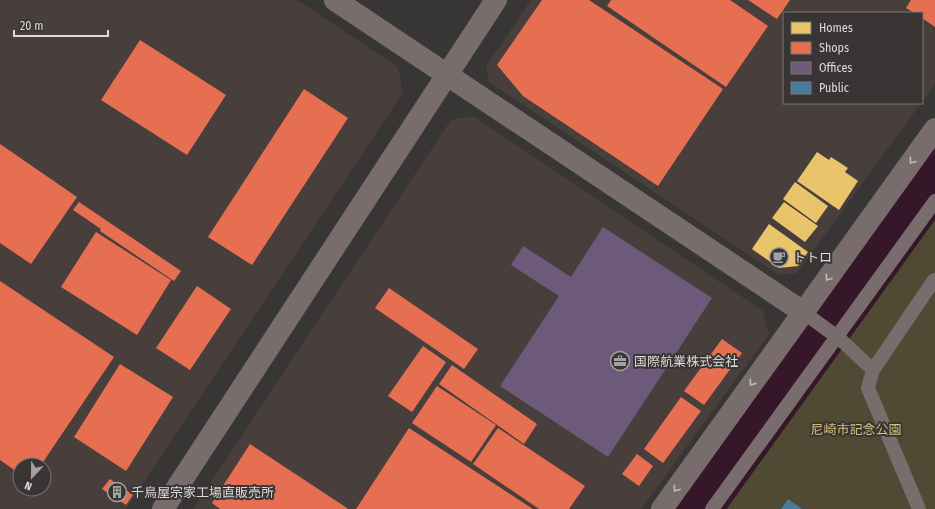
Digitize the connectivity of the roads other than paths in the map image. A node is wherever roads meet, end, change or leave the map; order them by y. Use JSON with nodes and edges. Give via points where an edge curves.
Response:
{"nodes":[{"id":1,"x":335,"y":0,"type":"edge"},
{"id":2,"x":496,"y":0,"type":"edge"},
{"id":3,"x":448,"y":74,"type":"junction"},
{"id":4,"x":935,"y":129,"type":"edge"},
{"id":5,"x":935,"y":201,"type":"edge"},
{"id":6,"x":934,"y":280,"type":"dead end"},
{"id":7,"x":808,"y":315,"type":"junction"},
{"id":8,"x":834,"y":335,"type":"junction"},
{"id":9,"x":872,"y":370,"type":"junction"},
{"id":10,"x":163,"y":509,"type":"edge"},
{"id":11,"x":662,"y":509,"type":"edge"},
{"id":12,"x":712,"y":509,"type":"edge"},
{"id":13,"x":919,"y":509,"type":"edge"}],
"edges":[{"from":1,"to":3,"type":"street"},
{"from":2,"to":3,"type":"street"},
{"from":3,"to":7,"type":"street"},
{"from":3,"to":10,"type":"street"},
{"from":4,"to":7,"type":"street","one_way":true},
{"from":5,"to":8,"type":"lane"},
{"from":6,"to":9,"type":"lane"},
{"from":7,"to":8,"type":"lane"},
{"from":7,"to":11,"type":"street","one_way":true},
{"from":8,"to":9,"type":"lane"},
{"from":8,"to":12,"type":"lane"},
{"from":9,"to":13,"type":"lane","via":[[868,388]]}]}
